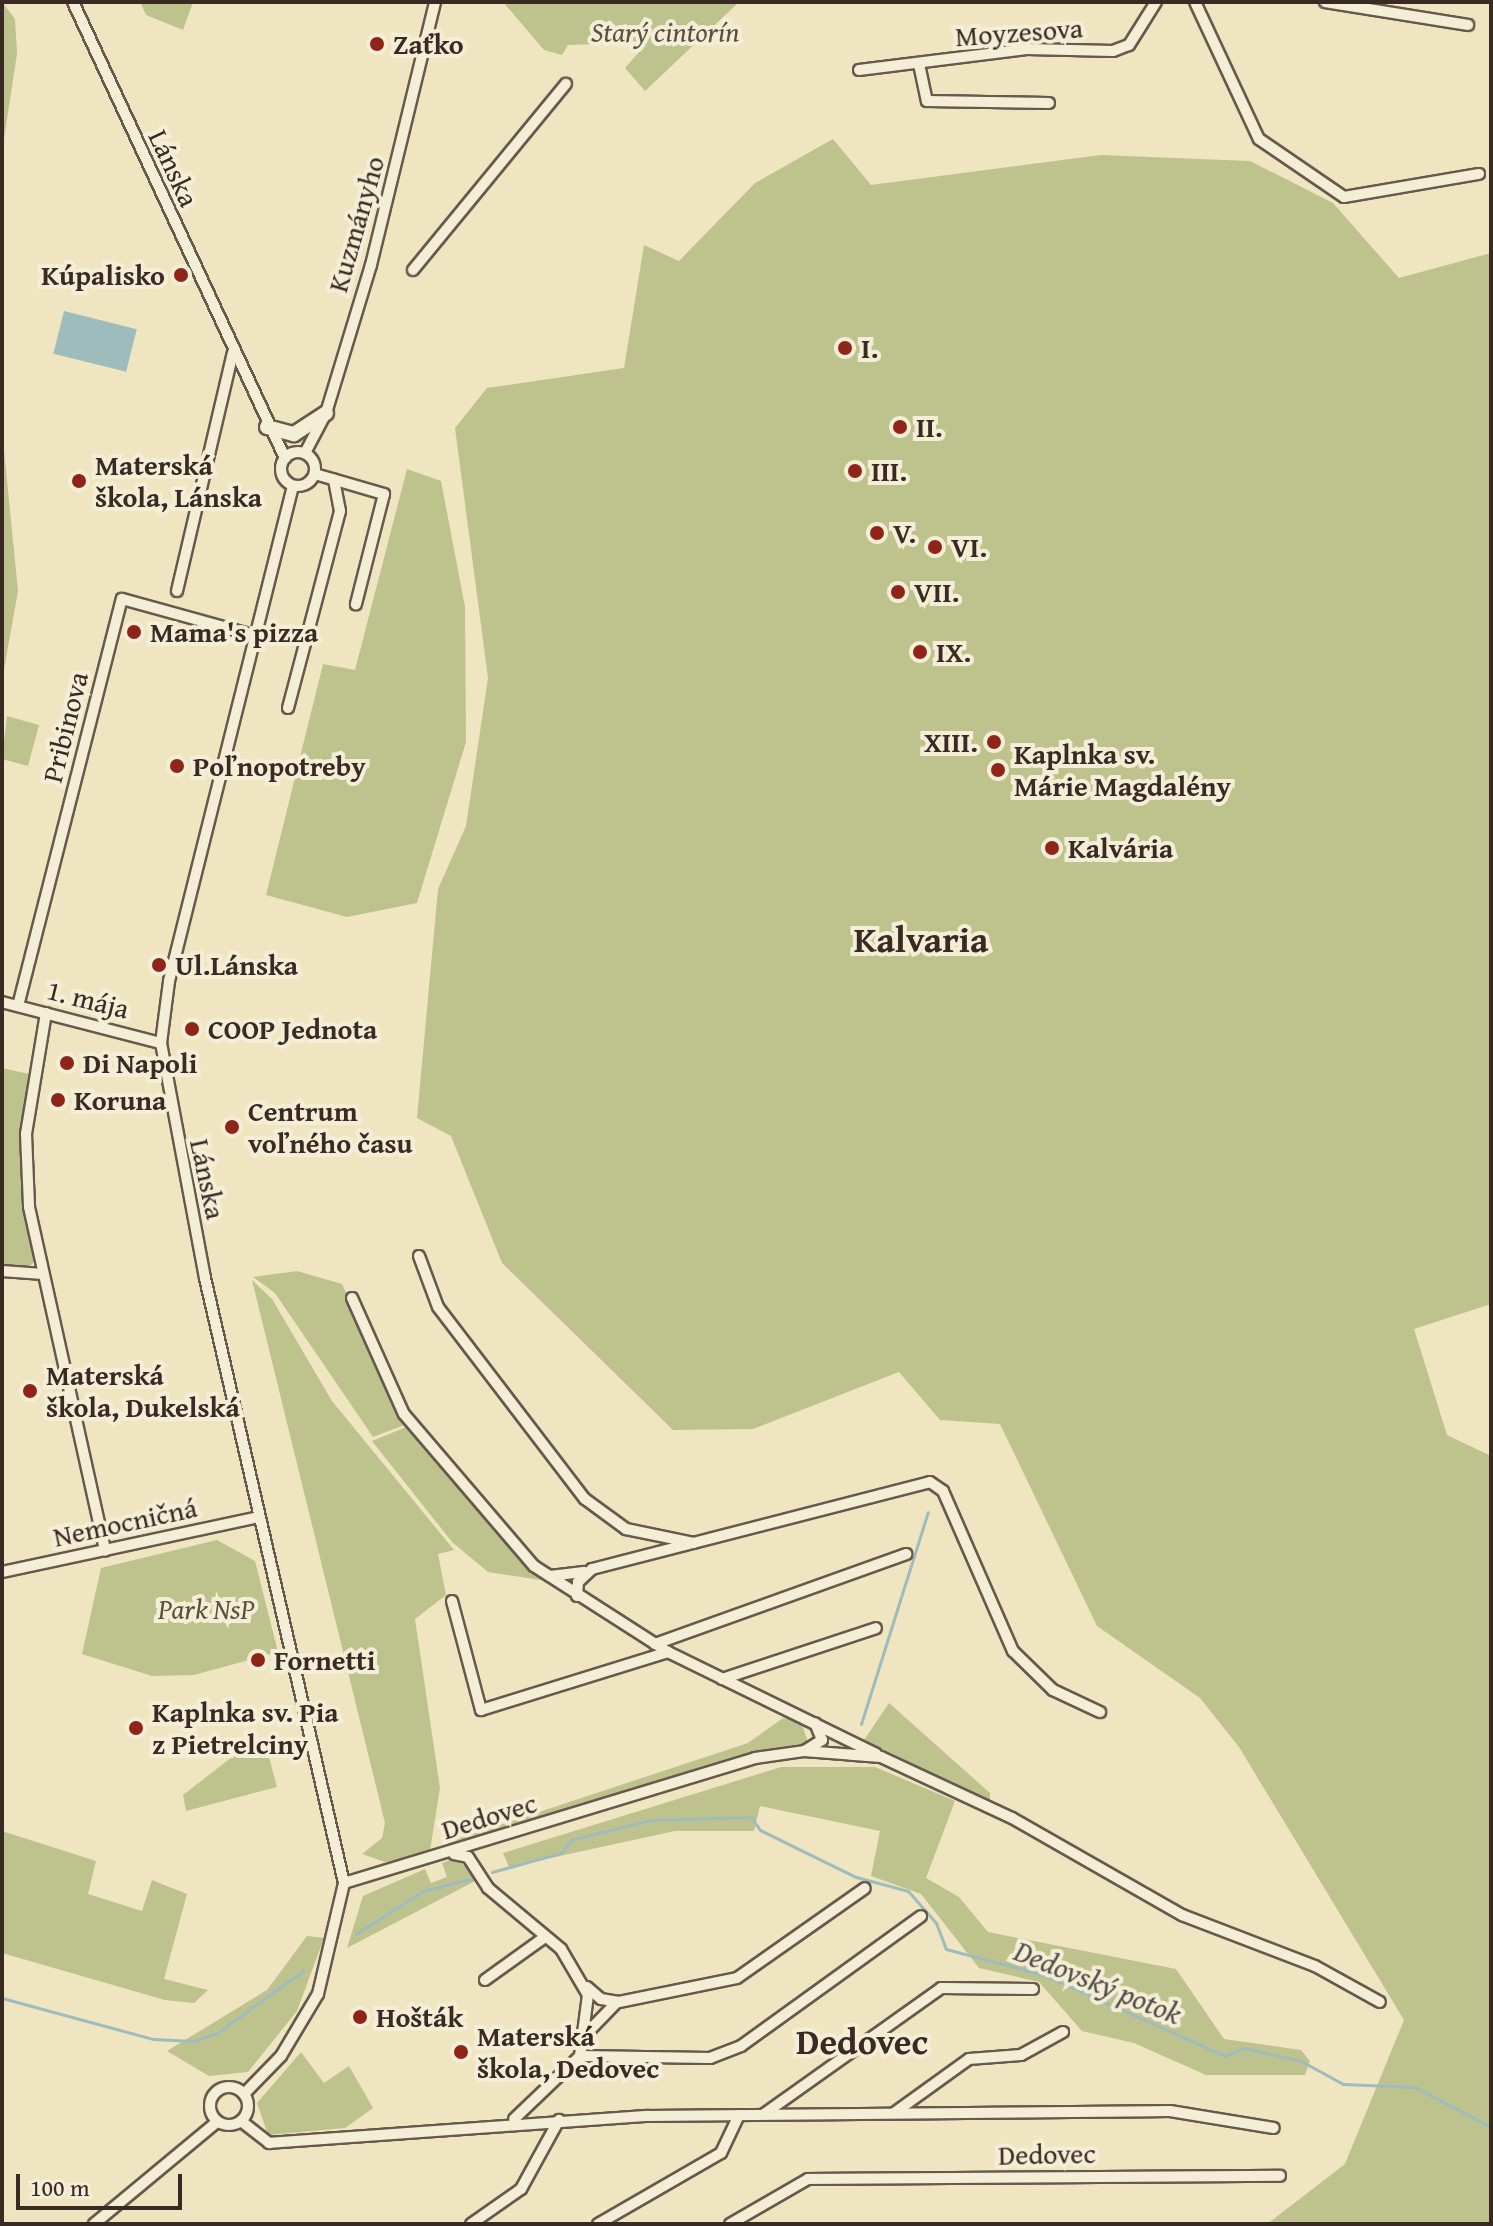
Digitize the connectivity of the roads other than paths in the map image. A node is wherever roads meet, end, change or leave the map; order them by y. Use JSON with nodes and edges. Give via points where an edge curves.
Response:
{"nodes":[{"id":1,"x":73,"y":2,"type":"edge"},
{"id":2,"x":435,"y":2,"type":"edge"},
{"id":3,"x":1156,"y":2,"type":"edge"},
{"id":4,"x":1195,"y":2,"type":"edge"},
{"id":5,"x":1325,"y":2,"type":"edge"},
{"id":6,"x":1468,"y":25,"type":"dead end"},
{"id":7,"x":919,"y":64,"type":"junction"},
{"id":8,"x":859,"y":70,"type":"dead end"},
{"id":9,"x":566,"y":84,"type":"dead end"},
{"id":10,"x":1049,"y":103,"type":"dead end"},
{"id":11,"x":1479,"y":174,"type":"dead end"},
{"id":12,"x":413,"y":270,"type":"dead end"},
{"id":13,"x":233,"y":353,"type":"junction"},
{"id":14,"x":326,"y":413,"type":"junction"},
{"id":15,"x":267,"y":427,"type":"junction"},
{"id":16,"x":305,"y":453,"type":"junction"},
{"id":17,"x":285,"y":458,"type":"junction"},
{"id":18,"x":315,"y":474,"type":"junction"},
{"id":19,"x":334,"y":480,"type":"junction"},
{"id":20,"x":293,"y":486,"type":"junction"},
{"id":21,"x":177,"y":591,"type":"dead end"},
{"id":22,"x":356,"y":604,"type":"dead end"},
{"id":23,"x":260,"y":637,"type":"junction"},
{"id":24,"x":288,"y":708,"type":"dead end"},
{"id":25,"x":2,"y":1002,"type":"edge"},
{"id":26,"x":18,"y":1006,"type":"junction"},
{"id":27,"x":46,"y":1013,"type":"junction"},
{"id":28,"x":161,"y":1043,"type":"junction"},
{"id":29,"x":419,"y":1256,"type":"dead end"},
{"id":30,"x":2,"y":1271,"type":"edge"},
{"id":31,"x":43,"y":1274,"type":"junction"},
{"id":32,"x":352,"y":1298,"type":"dead end"},
{"id":33,"x":258,"y":1517,"type":"junction"},
{"id":34,"x":694,"y":1543,"type":"junction"},
{"id":35,"x":105,"y":1551,"type":"junction"},
{"id":36,"x":906,"y":1554,"type":"dead end"},
{"id":37,"x":534,"y":1566,"type":"junction"},
{"id":38,"x":592,"y":1569,"type":"junction"},
{"id":39,"x":2,"y":1572,"type":"edge"},
{"id":40,"x":577,"y":1596,"type":"junction"},
{"id":41,"x":452,"y":1601,"type":"dead end"},
{"id":42,"x":876,"y":1628,"type":"dead end"},
{"id":43,"x":655,"y":1644,"type":"junction"},
{"id":44,"x":668,"y":1652,"type":"junction"},
{"id":45,"x":722,"y":1679,"type":"junction"},
{"id":46,"x":1100,"y":1712,"type":"dead end"},
{"id":47,"x":810,"y":1719,"type":"junction"},
{"id":48,"x":804,"y":1751,"type":"junction"},
{"id":49,"x":881,"y":1757,"type":"junction"},
{"id":50,"x":447,"y":1854,"type":"junction"},
{"id":51,"x":344,"y":1883,"type":"junction"},
{"id":52,"x":865,"y":1888,"type":"dead end"},
{"id":53,"x":921,"y":1916,"type":"dead end"},
{"id":54,"x":545,"y":1937,"type":"junction"},
{"id":55,"x":485,"y":1980,"type":"dead end"},
{"id":56,"x":585,"y":1984,"type":"junction"},
{"id":57,"x":1033,"y":1989,"type":"dead end"},
{"id":58,"x":619,"y":2002,"type":"junction"},
{"id":59,"x":1380,"y":2002,"type":"dead end"},
{"id":60,"x":1063,"y":2032,"type":"dead end"},
{"id":61,"x":587,"y":2034,"type":"junction"},
{"id":62,"x":580,"y":2056,"type":"junction"},
{"id":63,"x":244,"y":2094,"type":"junction"},
{"id":64,"x":739,"y":2115,"type":"junction"},
{"id":65,"x":762,"y":2115,"type":"junction"},
{"id":66,"x":892,"y":2115,"type":"junction"},
{"id":67,"x":512,"y":2120,"type":"junction"},
{"id":68,"x":559,"y":2120,"type":"junction"},
{"id":69,"x":241,"y":2121,"type":"junction"},
{"id":70,"x":217,"y":2122,"type":"junction"},
{"id":71,"x":1274,"y":2128,"type":"dead end"},
{"id":72,"x":1280,"y":2176,"type":"dead end"},
{"id":73,"x":94,"y":2224,"type":"edge"},
{"id":74,"x":471,"y":2224,"type":"edge"},
{"id":75,"x":598,"y":2224,"type":"edge"},
{"id":76,"x":730,"y":2224,"type":"edge"}],
"edges":[{"from":1,"to":13,"type":"street","name":"Lánska"},
{"from":2,"to":14,"type":"street","name":"Kuzmányho","via":[[403,151]]},
{"from":3,"to":7,"type":"street","name":"Moyzesova","via":[[1129,45],[1113,51],[1027,49]]},
{"from":4,"to":11,"type":"street","via":[[1259,139],[1344,197]]},
{"from":5,"to":6,"type":"street"},
{"from":7,"to":8,"type":"street","name":"Moyzesova"},
{"from":7,"to":10,"type":"street","via":[[927,101]]},
{"from":9,"to":12,"type":"street"},
{"from":13,"to":15,"type":"street","name":"Lánska"},
{"from":13,"to":21,"type":"street"},
{"from":14,"to":15,"type":"street","via":[[294,434]]},
{"from":14,"to":16,"type":"street","name":"Kuzmányho"},
{"from":15,"to":17,"type":"street","name":"Lánska"},
{"from":16,"to":17,"type":"street"},
{"from":16,"to":18,"type":"street"},
{"from":17,"to":20,"type":"street","name":"Lánska","via":[[281,474]]},
{"from":18,"to":19,"type":"street"},
{"from":18,"to":20,"type":"street"},
{"from":19,"to":22,"type":"street","via":[[384,494]]},
{"from":19,"to":24,"type":"street","via":[[340,511]]},
{"from":20,"to":23,"type":"street","name":"Lánska"},
{"from":23,"to":26,"type":"street","name":"Pribinova","via":[[122,599]]},
{"from":23,"to":28,"type":"street","name":"Lánska","via":[[171,973]]},
{"from":25,"to":26,"type":"street","name":"1. mája"},
{"from":26,"to":27,"type":"street","name":"1. mája"},
{"from":27,"to":28,"type":"street","name":"1. mája"},
{"from":27,"to":31,"type":"street","via":[[25,1158]]},
{"from":28,"to":33,"type":"street","name":"Lánska","via":[[172,1128]]},
{"from":29,"to":34,"type":"street","via":[[438,1307],[585,1499],[626,1529]]},
{"from":30,"to":31,"type":"street"},
{"from":31,"to":35,"type":"street"},
{"from":32,"to":37,"type":"street","name":"Dedovec","via":[[404,1414]]},
{"from":33,"to":35,"type":"street","name":"Nemocničná"},
{"from":33,"to":51,"type":"street","name":"Lánska"},
{"from":34,"to":38,"type":"street"},
{"from":34,"to":46,"type":"street","via":[[934,1483],[1013,1651],[1053,1690]]},
{"from":35,"to":39,"type":"street","name":"Nemocničná"},
{"from":36,"to":43,"type":"street"},
{"from":37,"to":38,"type":"street","via":[[560,1578]]},
{"from":37,"to":40,"type":"street","name":"Dedovec"},
{"from":38,"to":40,"type":"street","via":[[578,1582]]},
{"from":40,"to":43,"type":"street","name":"Dedovec"},
{"from":41,"to":44,"type":"street","via":[[481,1710]]},
{"from":42,"to":45,"type":"street"},
{"from":43,"to":44,"type":"street","name":"Dedovec"},
{"from":44,"to":45,"type":"street","name":"Dedovec"},
{"from":45,"to":47,"type":"street","name":"Dedovec"},
{"from":47,"to":48,"type":"street","via":[[823,1737]]},
{"from":47,"to":49,"type":"street","name":"Dedovec"},
{"from":48,"to":49,"type":"street","name":"Dedovec"},
{"from":48,"to":50,"type":"street","name":"Dedovec","via":[[755,1758]]},
{"from":49,"to":59,"type":"street","name":"Dedovec","via":[[1012,1818],[1182,1915],[1315,1966]]},
{"from":50,"to":51,"type":"street","name":"Dedovec"},
{"from":50,"to":54,"type":"street","via":[[473,1862],[483,1882]]},
{"from":51,"to":63,"type":"street","via":[[318,1994],[298,2032]]},
{"from":52,"to":58,"type":"street","via":[[737,1978]]},
{"from":53,"to":62,"type":"street","via":[[731,2050],[710,2058]]},
{"from":54,"to":55,"type":"street"},
{"from":54,"to":56,"type":"street"},
{"from":56,"to":58,"type":"street","via":[[601,1999]]},
{"from":56,"to":61,"type":"street","name":"Dedovec"},
{"from":57,"to":65,"type":"street","via":[[941,1988]]},
{"from":58,"to":61,"type":"street"},
{"from":60,"to":66,"type":"street","via":[[1021,2055],[969,2059]]},
{"from":61,"to":62,"type":"street","name":"Dedovec"},
{"from":62,"to":67,"type":"street","name":"Dedovec","via":[[544,2098]]},
{"from":63,"to":69,"type":"street","via":[[248,2110]]},
{"from":63,"to":70,"type":"street","via":[[228,2086],[212,2095]]},
{"from":64,"to":65,"type":"street","name":"Dedovec"},
{"from":64,"to":68,"type":"street","name":"Dedovec"},
{"from":64,"to":75,"type":"street","via":[[721,2153]]},
{"from":65,"to":66,"type":"street","name":"Dedovec"},
{"from":66,"to":71,"type":"street","name":"Dedovec","via":[[1170,2111]]},
{"from":67,"to":68,"type":"street","name":"Dedovec"},
{"from":67,"to":69,"type":"street","name":"Dedovec","via":[[269,2143]]},
{"from":68,"to":74,"type":"street","via":[[521,2189]]},
{"from":69,"to":70,"type":"street"},
{"from":70,"to":73,"type":"street"},
{"from":72,"to":76,"type":"street","name":"Dedovec","via":[[808,2179]]}]}
